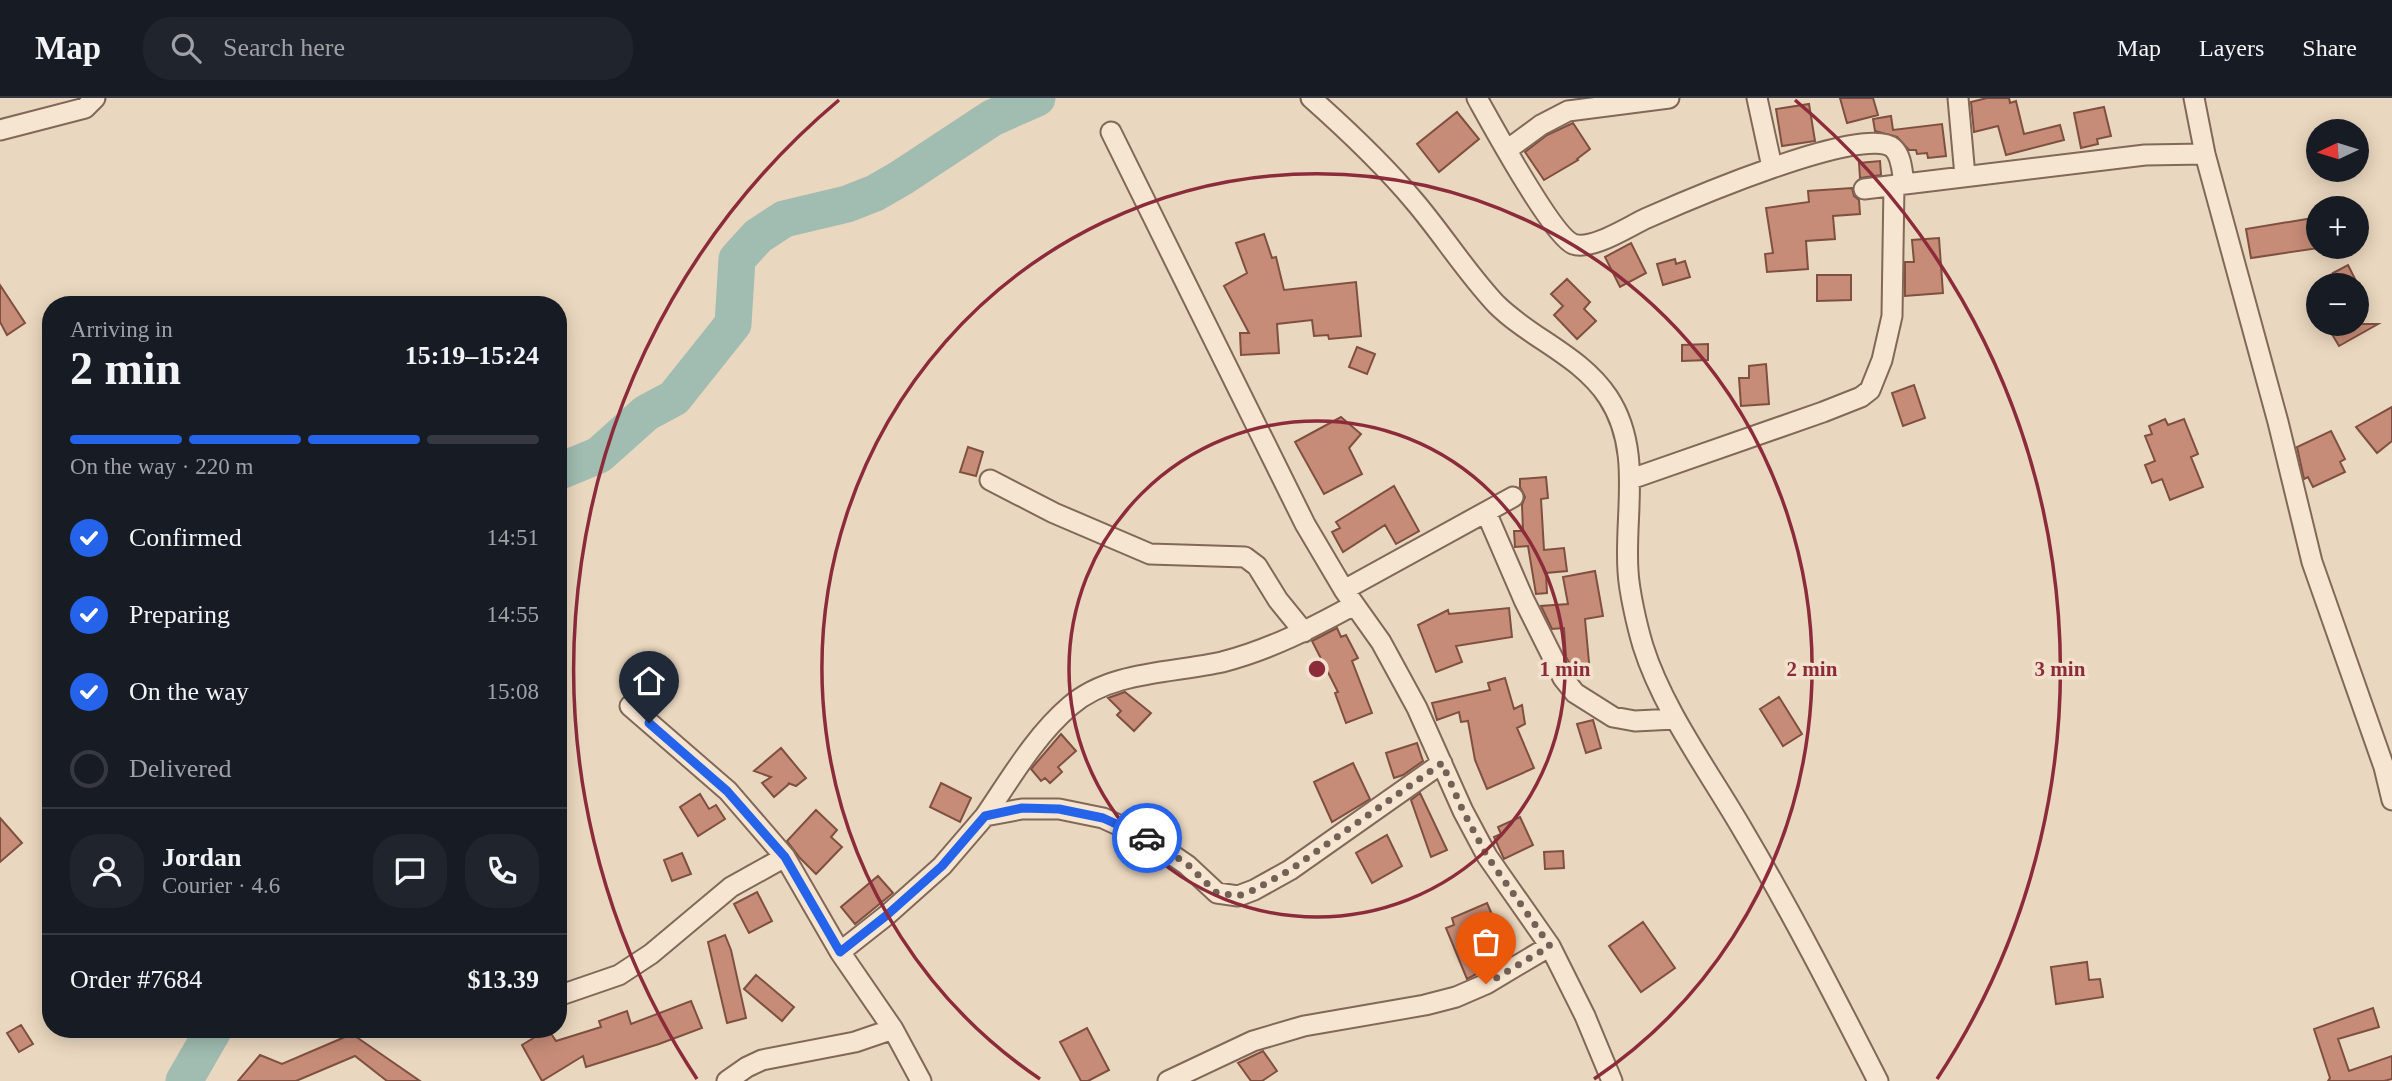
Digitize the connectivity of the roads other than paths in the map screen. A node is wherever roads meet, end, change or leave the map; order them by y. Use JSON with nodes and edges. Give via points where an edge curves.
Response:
{"nodes":[{"id":1,"x":95,"y":98,"type":"edge"},
{"id":2,"x":1311,"y":98,"type":"edge"},
{"id":3,"x":1477,"y":98,"type":"edge"},
{"id":4,"x":1669,"y":98,"type":"edge"},
{"id":5,"x":1757,"y":98,"type":"edge"},
{"id":6,"x":1958,"y":98,"type":"edge"},
{"id":7,"x":2194,"y":98,"type":"edge"},
{"id":8,"x":0,"y":130,"type":"edge"},
{"id":9,"x":1111,"y":132,"type":"dead end"},
{"id":10,"x":1507,"y":150,"type":"junction"},
{"id":11,"x":2205,"y":154,"type":"junction"},
{"id":12,"x":1772,"y":167,"type":"junction"},
{"id":13,"x":1965,"y":176,"type":"junction"},
{"id":14,"x":1899,"y":184,"type":"junction"},
{"id":15,"x":1864,"y":189,"type":"dead end"},
{"id":16,"x":1631,"y":479,"type":"junction"},
{"id":17,"x":990,"y":481,"type":"dead end"},
{"id":18,"x":1513,"y":497,"type":"dead end"},
{"id":19,"x":1486,"y":512,"type":"junction"},
{"id":20,"x":1349,"y":598,"type":"junction"},
{"id":21,"x":1304,"y":632,"type":"junction"},
{"id":22,"x":630,"y":706,"type":"dead end"},
{"id":23,"x":1675,"y":719,"type":"junction"},
{"id":24,"x":1442,"y":763,"type":"junction"},
{"id":25,"x":2392,"y":800,"type":"edge"},
{"id":26,"x":985,"y":816,"type":"junction"},
{"id":27,"x":785,"y":857,"type":"junction"},
{"id":28,"x":1550,"y":946,"type":"junction"},
{"id":29,"x":840,"y":952,"type":"junction"},
{"id":30,"x":567,"y":993,"type":"edge"},
{"id":31,"x":893,"y":1029,"type":"junction"},
{"id":32,"x":727,"y":1081,"type":"edge"},
{"id":33,"x":921,"y":1081,"type":"edge"},
{"id":34,"x":1168,"y":1081,"type":"edge"},
{"id":35,"x":1612,"y":1081,"type":"edge"},
{"id":36,"x":1878,"y":1081,"type":"edge"}],
"edges":[{"from":1,"to":8,"type":"street","via":[[85,107]]},
{"from":2,"to":16,"type":"street","via":[[1415,201],[1497,304],[1593,378],[1617,414]]},
{"from":3,"to":10,"type":"street"},
{"from":4,"to":10,"type":"street","via":[[1568,111]]},
{"from":5,"to":12,"type":"street"},
{"from":6,"to":13,"type":"street"},
{"from":7,"to":11,"type":"street"},
{"from":9,"to":20,"type":"street","via":[[1305,524]]},
{"from":10,"to":12,"type":"street","via":[[1541,207],[1569,241],[1582,245]]},
{"from":11,"to":13,"type":"street","via":[[2145,155]]},
{"from":11,"to":25,"type":"street","via":[[2312,562]]},
{"from":12,"to":14,"type":"street","via":[[1880,142],[1896,152]]},
{"from":13,"to":14,"type":"street"},
{"from":14,"to":15,"type":"street"},
{"from":14,"to":16,"type":"street","via":[[1892,316],[1870,390],[1823,412]]},
{"from":16,"to":23,"type":"street","via":[[1628,571],[1643,646]]},
{"from":17,"to":21,"type":"street","via":[[1150,554],[1245,557]]},
{"from":18,"to":19,"type":"street"},
{"from":19,"to":20,"type":"street"},
{"from":19,"to":23,"type":"street","via":[[1524,600],[1575,693],[1613,717]]},
{"from":20,"to":21,"type":"street"},
{"from":20,"to":24,"type":"street","via":[[1381,642]]},
{"from":21,"to":26,"type":"street","via":[[1223,661],[1125,679],[1071,705],[1023,760]]},
{"from":22,"to":27,"type":"street","via":[[727,791]]},
{"from":23,"to":36,"type":"street","via":[[1790,911]]},
{"from":24,"to":26,"type":"street","via":[[1290,870],[1238,896],[1217,893],[1187,864],[1149,839],[1103,818],[1059,809],[1022,808]]},
{"from":24,"to":28,"type":"street","via":[[1487,856]]},
{"from":26,"to":29,"type":"street","via":[[942,866]]},
{"from":27,"to":29,"type":"street"},
{"from":27,"to":30,"type":"street","via":[[731,887],[619,975]]},
{"from":28,"to":34,"type":"street","via":[[1455,997],[1304,1026],[1253,1041]]},
{"from":28,"to":35,"type":"street"},
{"from":29,"to":31,"type":"street"},
{"from":31,"to":32,"type":"street","via":[[855,1042],[762,1060]]},
{"from":31,"to":33,"type":"street"}]}
